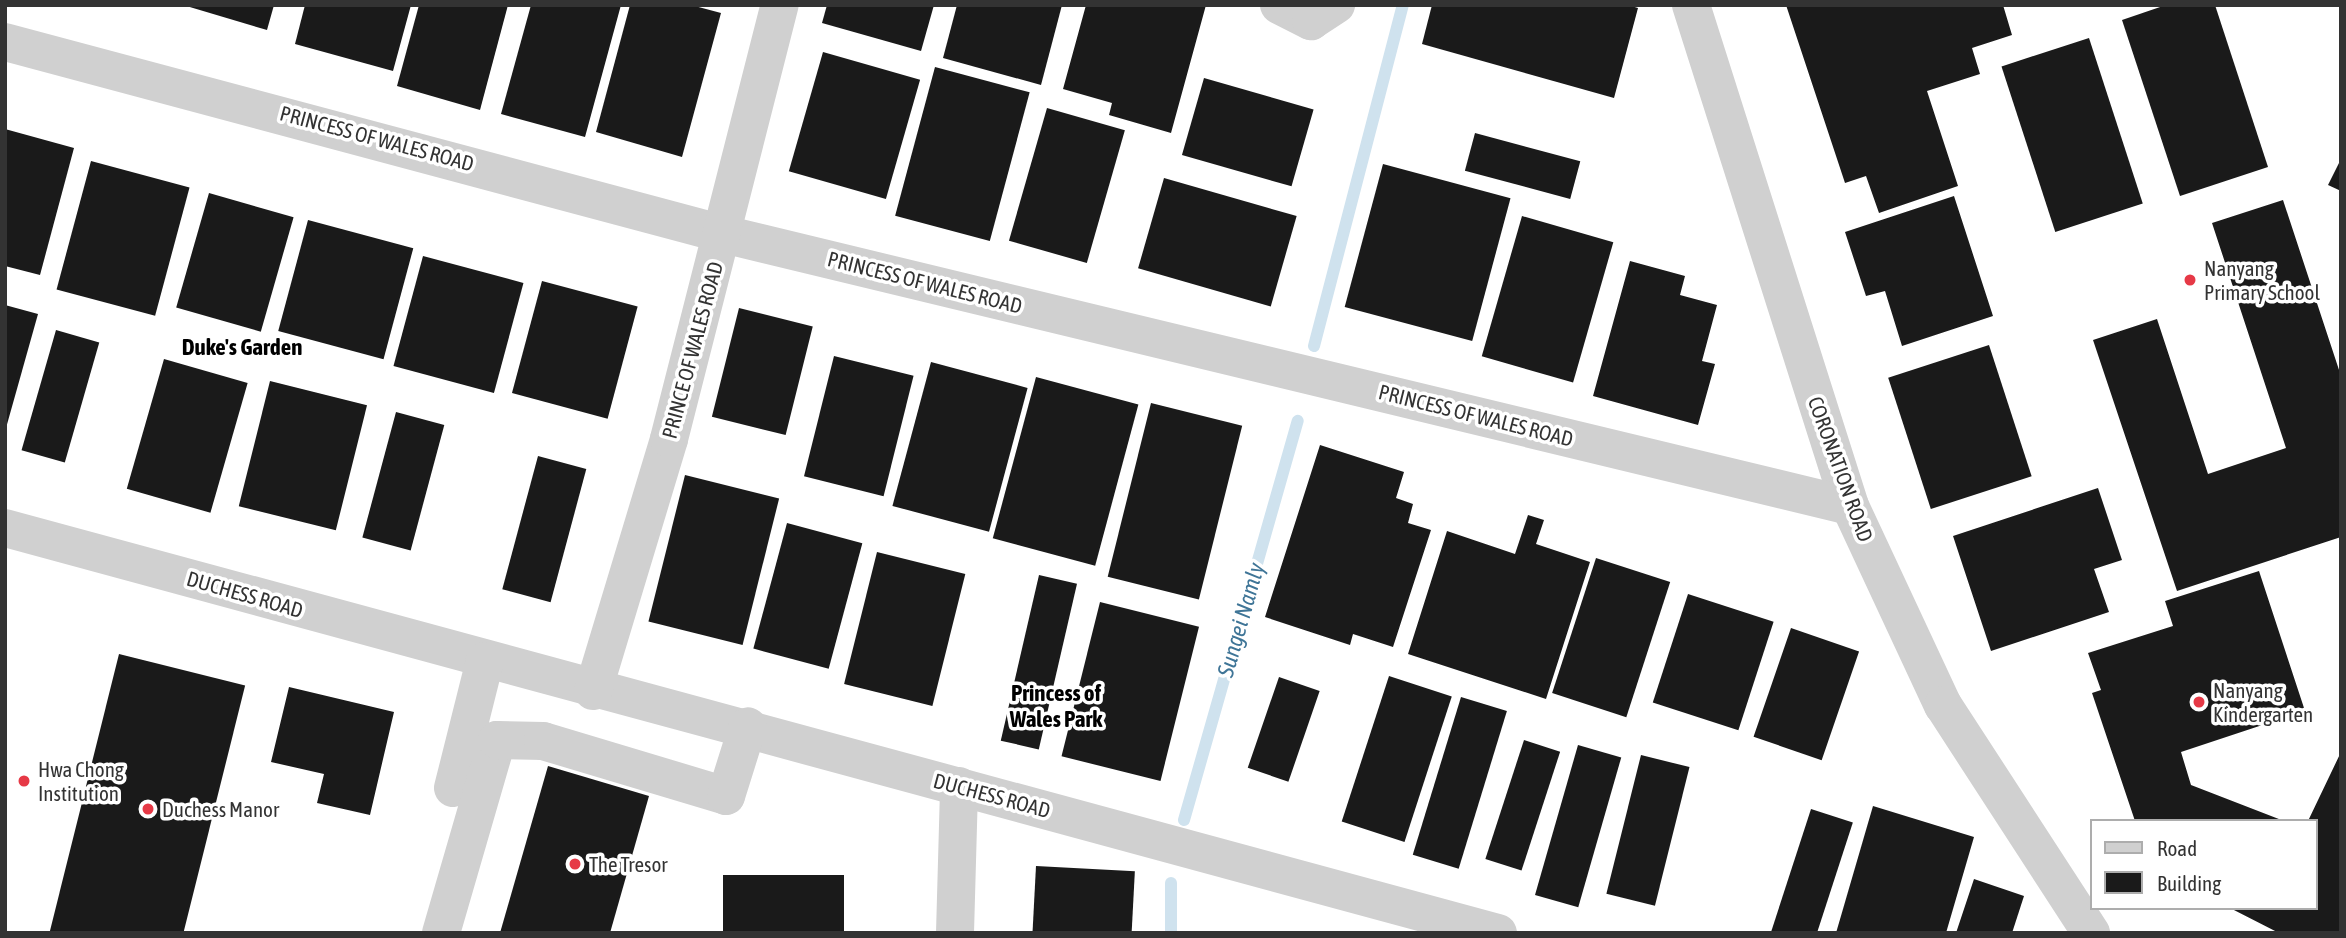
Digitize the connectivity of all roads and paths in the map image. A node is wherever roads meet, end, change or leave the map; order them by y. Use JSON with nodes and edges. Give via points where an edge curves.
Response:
{"nodes":[{"id":1,"x":780,"y":5,"type":"edge"},
{"id":2,"x":1279,"y":5,"type":"edge"},
{"id":3,"x":1336,"y":5,"type":"edge"},
{"id":4,"x":1691,"y":5,"type":"edge"},
{"id":5,"x":5,"y":42,"type":"edge"},
{"id":6,"x":723,"y":234,"type":"junction"},
{"id":7,"x":1850,"y":506,"type":"junction"},
{"id":8,"x":5,"y":528,"type":"edge"},
{"id":9,"x":485,"y":661,"type":"junction"},
{"id":10,"x":593,"y":691,"type":"junction"},
{"id":11,"x":748,"y":726,"type":"junction"},
{"id":12,"x":959,"y":786,"type":"junction"},
{"id":13,"x":1386,"y":916,"type":"edge"},
{"id":14,"x":428,"y":931,"type":"edge"},
{"id":15,"x":956,"y":933,"type":"edge"},
{"id":16,"x":1498,"y":933,"type":"edge"},
{"id":17,"x":2091,"y":933,"type":"edge"}],
"edges":[{"from":1,"to":6,"type":"street","name":"PRINCE OF WALES ROAD"},
{"from":2,"to":3,"type":"street","via":[[1311,20]]},
{"from":4,"to":7,"type":"street","name":"CORONATION ROAD"},
{"from":5,"to":6,"type":"street","name":"PRINCESS OF WALES ROAD"},
{"from":6,"to":7,"type":"street","name":"PRINCESS OF WALES ROAD"},
{"from":6,"to":10,"type":"street","name":"PRINCE OF WALES ROAD"},
{"from":7,"to":17,"type":"street","name":"CORONATION ROAD","via":[[1942,705]]},
{"from":8,"to":9,"type":"street","name":"DUCHESS ROAD"},
{"from":9,"to":10,"type":"street","name":"DUCHESS ROAD"},
{"from":9,"to":14,"type":"street"},
{"from":10,"to":11,"type":"street","name":"DUCHESS ROAD"},
{"from":11,"to":12,"type":"street","name":"DUCHESS ROAD"},
{"from":11,"to":14,"type":"street","via":[[726,796],[543,741],[497,740]]},
{"from":12,"to":13,"type":"street","name":"DUCHESS ROAD"},
{"from":12,"to":15,"type":"street"},
{"from":13,"to":16,"type":"street","name":"DUCHESS ROAD"}]}
